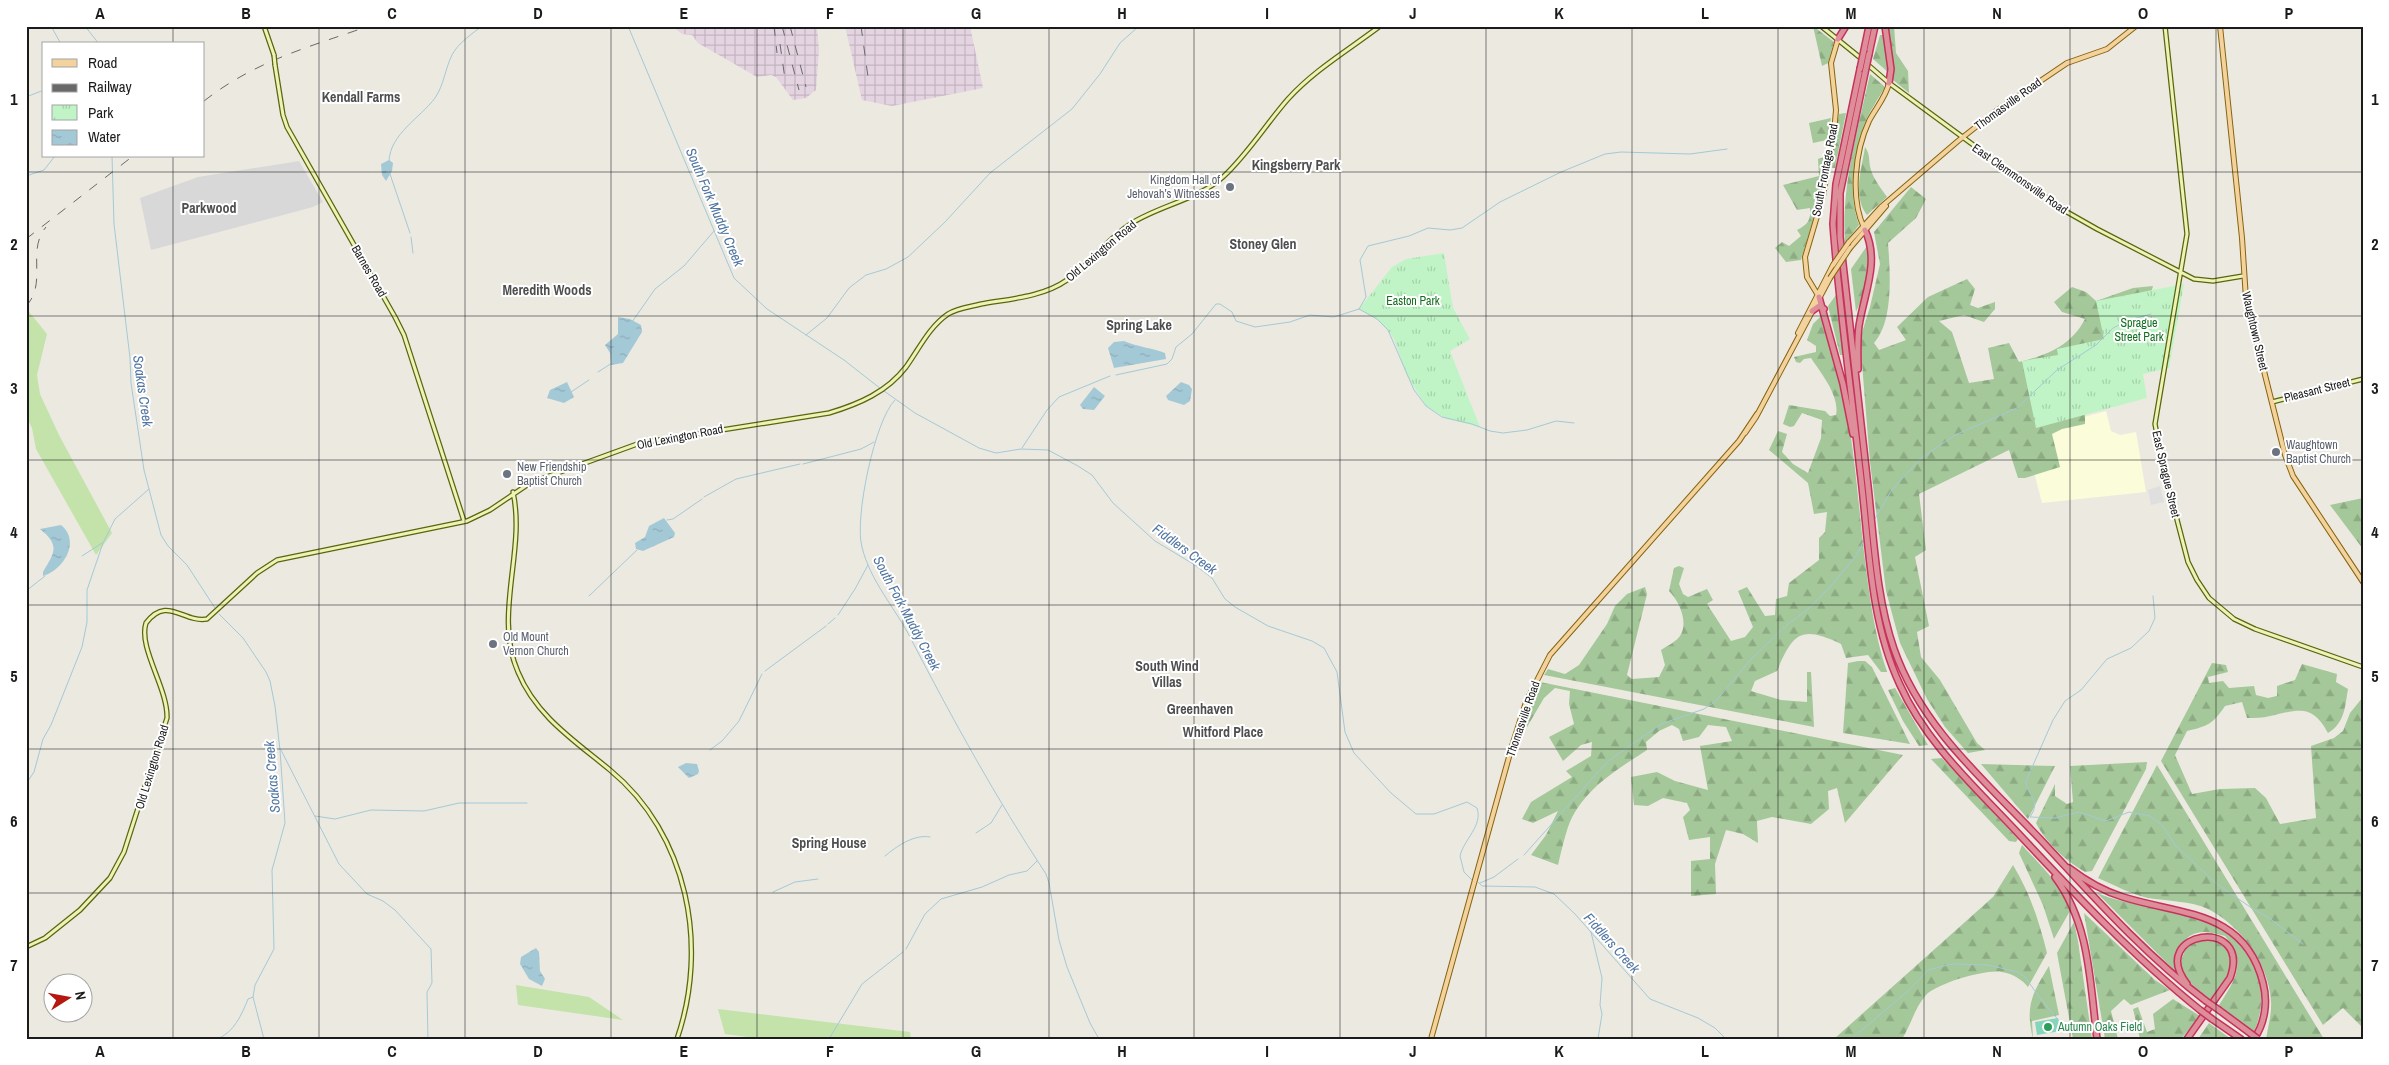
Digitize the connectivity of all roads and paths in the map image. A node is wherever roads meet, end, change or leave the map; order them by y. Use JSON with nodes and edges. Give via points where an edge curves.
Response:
{"nodes":[{"id":1,"x":264,"y":26,"type":"edge"},
{"id":2,"x":1380,"y":26,"type":"edge"},
{"id":3,"x":1821,"y":26,"type":"edge"},
{"id":4,"x":1846,"y":26,"type":"edge"},
{"id":5,"x":1869,"y":26,"type":"edge"},
{"id":6,"x":1875,"y":26,"type":"edge"},
{"id":7,"x":1885,"y":26,"type":"edge"},
{"id":8,"x":2136,"y":26,"type":"edge"},
{"id":9,"x":2165,"y":26,"type":"edge"},
{"id":10,"x":2220,"y":26,"type":"edge"},
{"id":11,"x":1838,"y":39,"type":"junction"},
{"id":12,"x":1867,"y":52,"type":"junction"},
{"id":13,"x":1889,"y":83,"type":"junction"},
{"id":14,"x":1962,"y":137,"type":"junction"},
{"id":15,"x":1892,"y":199,"type":"junction"},
{"id":16,"x":1859,"y":217,"type":"junction"},
{"id":17,"x":1871,"y":218,"type":"junction"},
{"id":18,"x":1864,"y":228,"type":"junction"},
{"id":19,"x":2181,"y":272,"type":"junction"},
{"id":20,"x":2243,"y":276,"type":"junction"},
{"id":21,"x":1818,"y":295,"type":"junction"},
{"id":22,"x":1824,"y":309,"type":"junction"},
{"id":23,"x":1812,"y":311,"type":"junction"},
{"id":24,"x":1795,"y":340,"type":"junction"},
{"id":25,"x":2363,"y":379,"type":"edge"},
{"id":26,"x":1858,"y":392,"type":"junction"},
{"id":27,"x":2272,"y":402,"type":"junction"},
{"id":28,"x":1859,"y":458,"type":"junction"},
{"id":29,"x":513,"y":492,"type":"junction"},
{"id":30,"x":464,"y":521,"type":"junction"},
{"id":31,"x":2363,"y":582,"type":"edge"},
{"id":32,"x":2363,"y":667,"type":"edge"},
{"id":33,"x":2040,"y":857,"type":"junction"},
{"id":34,"x":2059,"y":860,"type":"junction"},
{"id":35,"x":26,"y":947,"type":"edge"},
{"id":36,"x":2194,"y":992,"type":"junction"},
{"id":37,"x":677,"y":1039,"type":"edge"},
{"id":38,"x":1431,"y":1039,"type":"edge"},
{"id":39,"x":2097,"y":1039,"type":"edge"},
{"id":40,"x":2187,"y":1039,"type":"edge"},
{"id":41,"x":2241,"y":1039,"type":"edge"},
{"id":42,"x":2256,"y":1039,"type":"edge"}],
"edges":[{"from":1,"to":30,"type":"street","name":"Barnes Road","bridge":true,"via":[[274,54],[287,128],[404,335]]},
{"from":2,"to":29,"type":"street","name":"Old Lexington Road","via":[[1302,85],[1216,182],[1128,225],[1068,280],[1054,288],[949,314],[937,324],[905,368],[874,395],[830,413],[640,443]]},
{"from":3,"to":11,"type":"street","name":"East Clemmonsville Road"},
{"from":4,"to":11,"type":"highway"},
{"from":5,"to":12,"type":"highway"},
{"from":6,"to":12,"type":"highway"},
{"from":7,"to":13,"type":"highway","via":[[1891,69]]},
{"from":8,"to":14,"type":"main road","name":"Thomasville Road","via":[[2107,49],[2077,58],[2048,75]]},
{"from":9,"to":19,"type":"street","name":"East Sprague Street","via":[[2187,217]]},
{"from":10,"to":20,"type":"main road","name":"Waughtown Street"},
{"from":11,"to":13,"type":"street","name":"East Clemmonsville Road"},
{"from":11,"to":21,"type":"main road","name":"South Frontage Road","via":[[1830,63],[1836,110],[1834,133],[1823,196],[1805,257],[1806,274]]},
{"from":12,"to":26,"type":"highway","bridge":true,"via":[[1839,215]]},
{"from":12,"to":28,"type":"highway","bridge":true,"via":[[1860,69],[1836,184],[1833,224]]},
{"from":13,"to":14,"type":"street","name":"East Clemmonsville Road"},
{"from":13,"to":16,"type":"main road","via":[[1864,136],[1855,186]]},
{"from":14,"to":15,"type":"main road","name":"Thomasville Road"},
{"from":14,"to":19,"type":"street","name":"East Clemmonsville Road","via":[[2067,212]]},
{"from":15,"to":17,"type":"main road","name":"Thomasville Road"},
{"from":15,"to":18,"type":"main road","name":"Thomasville Road"},
{"from":16,"to":17,"type":"main road"},
{"from":16,"to":18,"type":"main road"},
{"from":17,"to":18,"type":"main road","name":"Thomasville Road"},
{"from":18,"to":21,"type":"main road","name":"Thomasville Road","bridge":true},
{"from":18,"to":21,"type":"main road","name":"Thomasville Road","bridge":true,"via":[[1849,242],[1829,271]]},
{"from":18,"to":26,"type":"highway","via":[[1872,260],[1859,330]]},
{"from":19,"to":20,"type":"street","name":"East Clemmonsville Road","via":[[2209,282]]},
{"from":19,"to":32,"type":"street","name":"East Sprague Street","via":[[2155,424],[2172,504],[2193,573],[2216,605],[2246,626]]},
{"from":20,"to":27,"type":"main road","name":"Waughtown Street","via":[[2250,318]]},
{"from":21,"to":22,"type":"highway"},
{"from":21,"to":23,"type":"main road","name":"Thomasville Road"},
{"from":21,"to":24,"type":"main road","name":"Thomasville Road"},
{"from":22,"to":23,"type":"highway","via":[[1819,306]]},
{"from":22,"to":28,"type":"highway"},
{"from":23,"to":24,"type":"main road","name":"Thomasville Road"},
{"from":24,"to":38,"type":"main road","name":"Thomasville Road","via":[[1750,429],[1566,637],[1537,677],[1512,746]]},
{"from":25,"to":27,"type":"street","name":"Pleasant Street"},
{"from":26,"to":34,"type":"highway","via":[[1879,583],[1895,650],[1914,694],[1933,723],[1957,753]]},
{"from":27,"to":31,"type":"main road","name":"Waughtown Street","via":[[2293,476]]},
{"from":28,"to":33,"type":"highway","via":[[1878,612],[1899,685],[1938,748]]},
{"from":29,"to":30,"type":"street","name":"Old Lexington Road","via":[[490,510]]},
{"from":29,"to":37,"type":"street","via":[[516,511],[509,631],[519,675],[532,698],[554,725],[610,770],[643,804],[664,834],[687,901],[693,949],[684,1014]]},
{"from":30,"to":35,"type":"street","name":"Old Lexington Road","via":[[279,560],[257,573],[207,619],[196,619],[170,610],[150,618],[144,636],[166,702],[167,718],[124,852],[96,896],[51,933]]},
{"from":33,"to":39,"type":"highway","via":[[2065,891],[2079,920]]},
{"from":33,"to":41,"type":"highway","bridge":true,"via":[[2132,952],[2200,1010]]},
{"from":34,"to":36,"type":"highway","via":[[2134,940]]},
{"from":34,"to":42,"type":"highway","via":[[2112,893],[2199,914],[2233,935],[2254,961],[2264,987],[2264,1014]]},
{"from":36,"to":40,"type":"highway","via":[[2181,974],[2180,954],[2194,938],[2214,937],[2231,951],[2232,973]]},
{"from":36,"to":42,"type":"highway","bridge":true}]}
